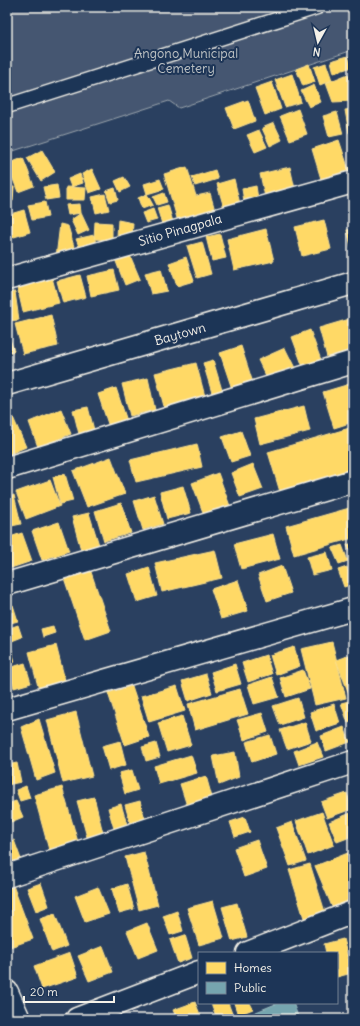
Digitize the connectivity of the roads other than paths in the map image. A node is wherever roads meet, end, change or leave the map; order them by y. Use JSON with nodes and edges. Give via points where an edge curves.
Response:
{"nodes":[{"id":1,"x":317,"y":7,"type":"edge"},
{"id":2,"x":7,"y":106,"type":"edge"},
{"id":3,"x":353,"y":182,"type":"edge"},
{"id":4,"x":7,"y":279,"type":"edge"},
{"id":5,"x":353,"y":284,"type":"edge"},
{"id":6,"x":353,"y":362,"type":"edge"},
{"id":7,"x":7,"y":384,"type":"edge"},
{"id":8,"x":7,"y":468,"type":"edge"},
{"id":9,"x":353,"y":481,"type":"edge"},
{"id":10,"x":7,"y":584,"type":"edge"},
{"id":11,"x":353,"y":609,"type":"edge"},
{"id":12,"x":7,"y":709,"type":"edge"},
{"id":13,"x":353,"y":762,"type":"edge"},
{"id":14,"x":7,"y":876,"type":"edge"},
{"id":15,"x":353,"y":912,"type":"edge"},
{"id":16,"x":251,"y":952,"type":"edge"},
{"id":17,"x":198,"y":972,"type":"edge"},
{"id":18,"x":7,"y":992,"type":"edge"},
{"id":19,"x":19,"y":1019,"type":"edge"},
{"id":20,"x":77,"y":1019,"type":"edge"}],
"edges":[{"from":1,"to":2,"type":"lane"},
{"from":3,"to":4,"type":"street","name":"Sitio Pinagpala"},
{"from":5,"to":7,"type":"street","name":"Baytown"},
{"from":6,"to":8,"type":"street"},
{"from":9,"to":10,"type":"street"},
{"from":11,"to":12,"type":"street"},
{"from":13,"to":14,"type":"street"},
{"from":15,"to":16,"type":"street"},
{"from":17,"to":20,"type":"street"},
{"from":18,"to":19,"type":"street"}]}
